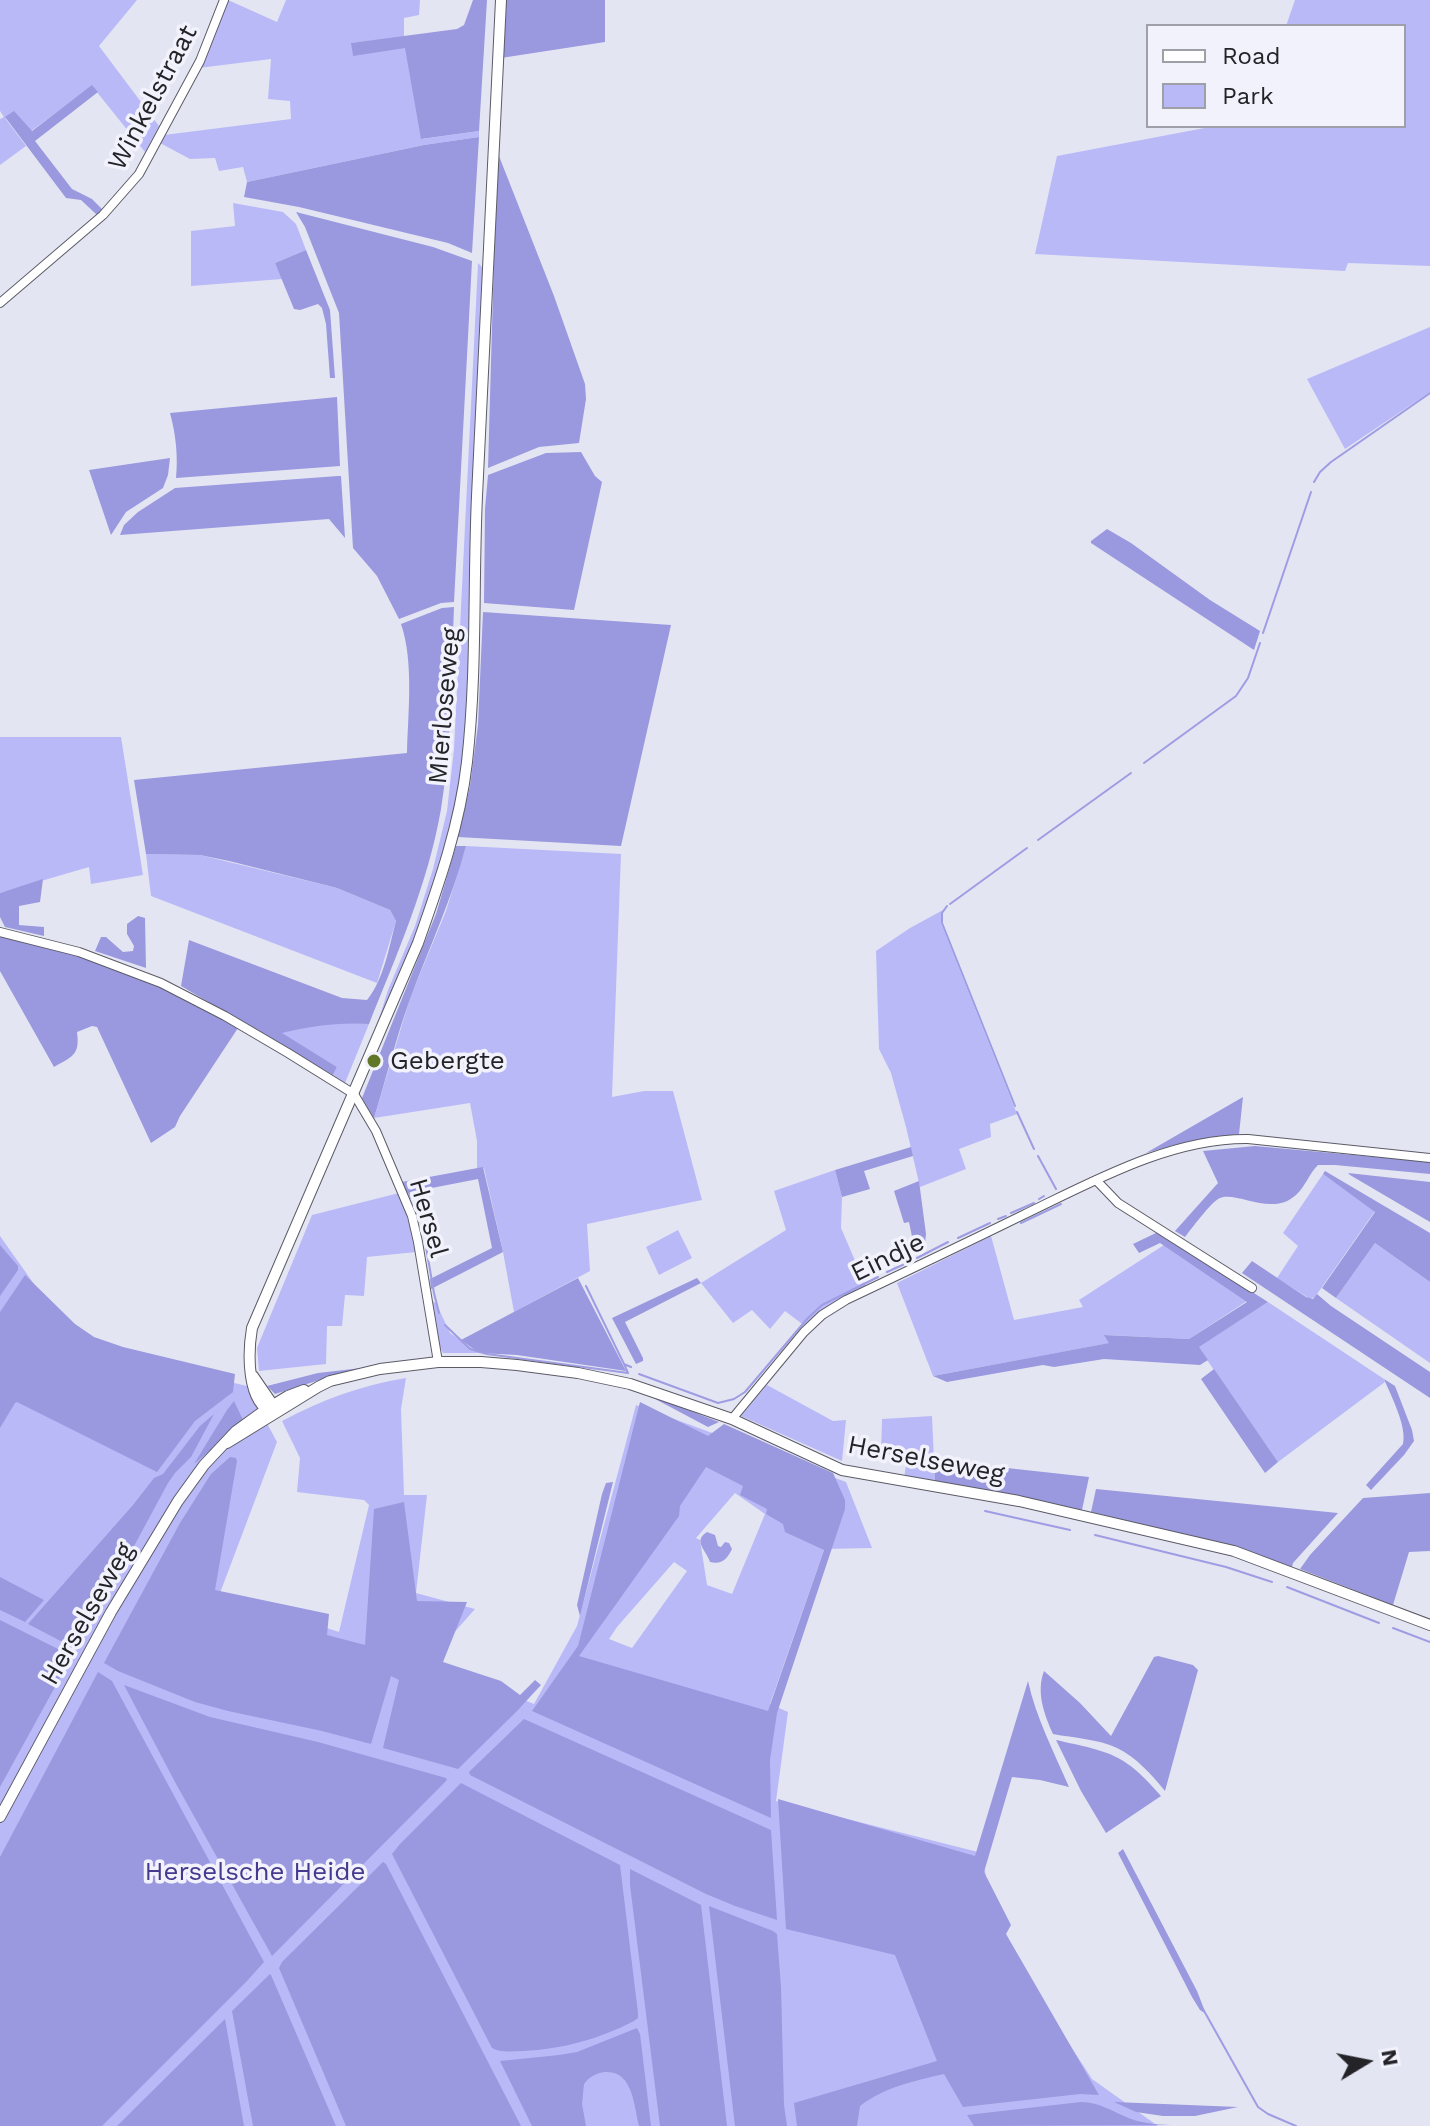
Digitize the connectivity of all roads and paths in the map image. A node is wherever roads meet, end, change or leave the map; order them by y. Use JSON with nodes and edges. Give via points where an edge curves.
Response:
{"nodes":[{"id":1,"x":224,"y":0,"type":"edge"},
{"id":2,"x":501,"y":0,"type":"edge"},
{"id":3,"x":0,"y":303,"type":"edge"},
{"id":4,"x":0,"y":932,"type":"edge"},
{"id":5,"x":354,"y":1094,"type":"junction"},
{"id":6,"x":1430,"y":1158,"type":"edge"},
{"id":7,"x":1096,"y":1180,"type":"junction"},
{"id":8,"x":1252,"y":1288,"type":"dead end"},
{"id":9,"x":438,"y":1362,"type":"junction"},
{"id":10,"x":270,"y":1409,"type":"junction"},
{"id":11,"x":732,"y":1419,"type":"junction"},
{"id":12,"x":1430,"y":1625,"type":"edge"},
{"id":13,"x":0,"y":1817,"type":"edge"}],
"edges":[{"from":1,"to":3,"type":"street","name":"Winkelstraat","via":[[200,61],[139,174],[103,215]]},
{"from":2,"to":5,"type":"street","name":"Mierloseweg","via":[[467,764],[440,882]]},
{"from":4,"to":5,"type":"street","via":[[79,952],[161,983]]},
{"from":5,"to":9,"type":"street","name":"Hersel","via":[[412,1216]]},
{"from":5,"to":10,"type":"street","name":"Mierloseweg","via":[[252,1328],[253,1387]]},
{"from":6,"to":7,"type":"street","name":"Eindje","via":[[1242,1139],[1165,1152]]},
{"from":7,"to":8,"type":"street","via":[[1118,1203]]},
{"from":7,"to":11,"type":"street","name":"Eindje","via":[[822,1315]]},
{"from":9,"to":10,"type":"street","name":"Herselseweg","via":[[340,1378]]},
{"from":9,"to":11,"type":"street","name":"Herselseweg","via":[[578,1373],[636,1385]]},
{"from":10,"to":13,"type":"street","name":"Herselseweg","via":[[236,1431],[178,1501]]},
{"from":11,"to":12,"type":"street","name":"Herselseweg","via":[[842,1470],[1019,1501],[1234,1551]]}]}
